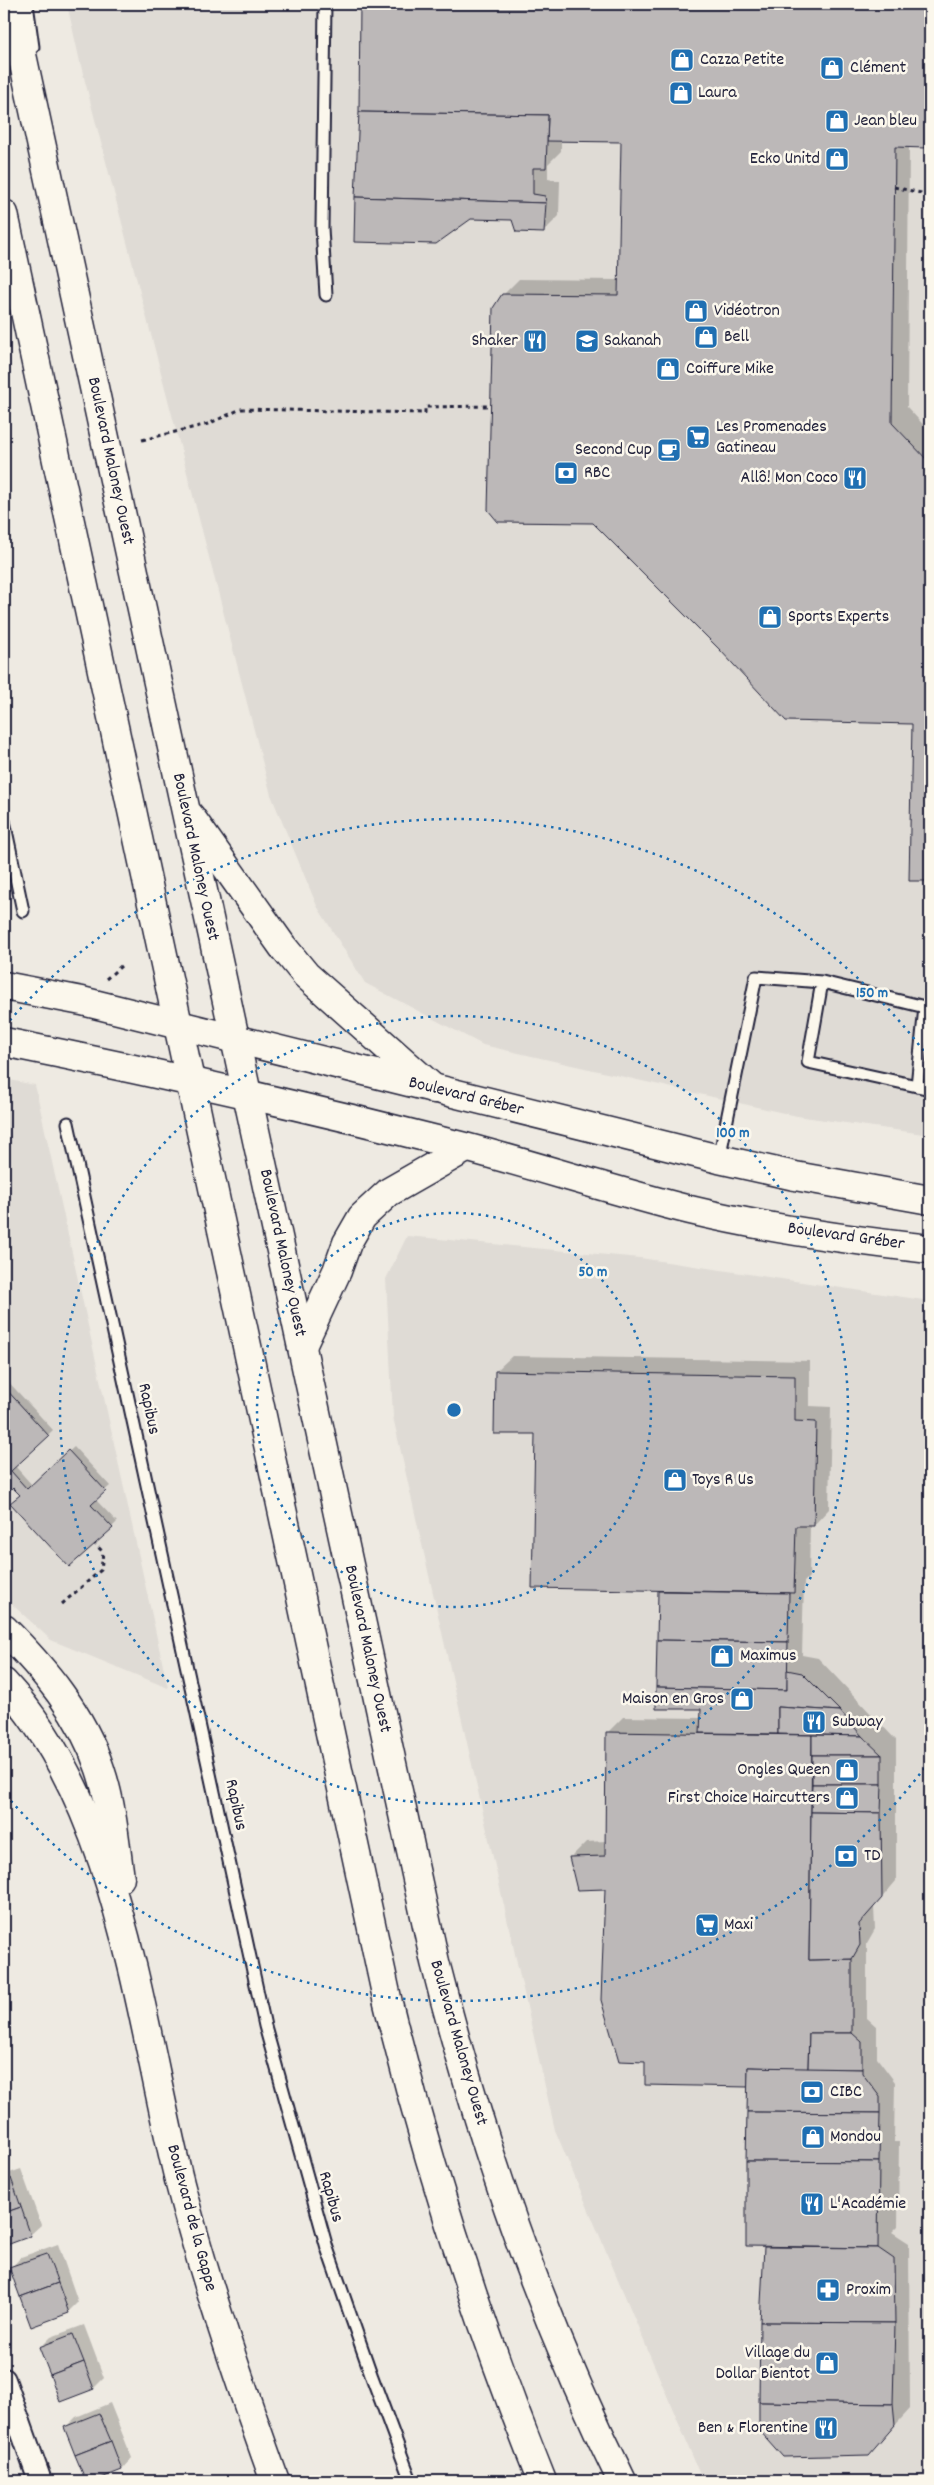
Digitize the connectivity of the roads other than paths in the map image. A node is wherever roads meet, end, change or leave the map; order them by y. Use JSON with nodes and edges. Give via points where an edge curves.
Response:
{"nodes":[{"id":1,"x":11,"y":4,"type":"edge"},
{"id":2,"x":27,"y":4,"type":"edge"},
{"id":3,"x":325,"y":4,"type":"edge"},
{"id":4,"x":54,"y":202,"type":"junction"},
{"id":5,"x":4,"y":214,"type":"edge"},
{"id":6,"x":326,"y":294,"type":"dead end"},
{"id":7,"x":184,"y":807,"type":"junction"},
{"id":8,"x":4,"y":820,"type":"edge"},
{"id":9,"x":23,"y":910,"type":"dead end"},
{"id":10,"x":822,"y":982,"type":"junction"},
{"id":11,"x":4,"y":986,"type":"edge"},
{"id":12,"x":178,"y":1025,"type":"junction"},
{"id":13,"x":235,"y":1040,"type":"junction"},
{"id":14,"x":4,"y":1042,"type":"edge"},
{"id":15,"x":190,"y":1081,"type":"junction"},
{"id":16,"x":917,"y":1086,"type":"junction"},
{"id":17,"x":434,"y":1089,"type":"junction"},
{"id":18,"x":930,"y":1089,"type":"edge"},
{"id":19,"x":248,"y":1094,"type":"junction"},
{"id":20,"x":68,"y":1124,"type":"dead end"},
{"id":21,"x":466,"y":1148,"type":"junction"},
{"id":22,"x":719,"y":1159,"type":"junction"},
{"id":23,"x":930,"y":1200,"type":"edge"},
{"id":24,"x":901,"y":1246,"type":"junction"},
{"id":25,"x":930,"y":1249,"type":"edge"},
{"id":26,"x":930,"y":1259,"type":"edge"},
{"id":27,"x":302,"y":1346,"type":"junction"},
{"id":28,"x":4,"y":1629,"type":"edge"},
{"id":29,"x":4,"y":1683,"type":"edge"},
{"id":30,"x":128,"y":1949,"type":"junction"},
{"id":31,"x":4,"y":2380,"type":"edge"},
{"id":32,"x":40,"y":2481,"type":"edge"},
{"id":33,"x":275,"y":2481,"type":"edge"},
{"id":34,"x":411,"y":2481,"type":"edge"},
{"id":35,"x":542,"y":2481,"type":"edge"},
{"id":36,"x":622,"y":2481,"type":"edge"}],
"edges":[{"from":1,"to":4,"type":"main road","name":"Boulevard Maloney Ouest"},
{"from":2,"to":4,"type":"lane"},
{"from":3,"to":6,"type":"lane","via":[[322,228]]},
{"from":4,"to":7,"type":"main road","name":"Boulevard Maloney Ouest"},
{"from":5,"to":12,"type":"main road"},
{"from":7,"to":13,"type":"main road","name":"Boulevard Maloney Ouest"},
{"from":7,"to":17,"type":"main road","via":[[306,975]]},
{"from":8,"to":9,"type":"lane"},
{"from":10,"to":16,"type":"lane","via":[[925,1007]]},
{"from":10,"to":16,"type":"lane","via":[[808,1062]]},
{"from":10,"to":22,"type":"lane","via":[[756,977]]},
{"from":11,"to":12,"type":"main road","name":"Boulevard Gréber"},
{"from":12,"to":13,"type":"main road","name":"Boulevard Gréber"},
{"from":12,"to":15,"type":"main road"},
{"from":13,"to":17,"type":"main road","name":"Boulevard Gréber"},
{"from":13,"to":19,"type":"main road","name":"Boulevard Maloney Ouest"},
{"from":14,"to":15,"type":"main road","name":"Boulevard Gréber"},
{"from":15,"to":19,"type":"main road","name":"Boulevard Gréber"},
{"from":15,"to":35,"type":"main road","via":[[398,2047],[455,2243]]},
{"from":16,"to":18,"type":"lane"},
{"from":17,"to":22,"type":"main road","name":"Boulevard Gréber"},
{"from":19,"to":21,"type":"main road","name":"Boulevard Gréber"},
{"from":19,"to":27,"type":"main road","name":"Boulevard Maloney Ouest"},
{"from":20,"to":34,"type":"lane","name":"Rapibus","via":[[265,2026],[327,2248]]},
{"from":21,"to":24,"type":"main road","name":"Boulevard Gréber","via":[[690,1210],[765,1226]]},
{"from":21,"to":27,"type":"main road","via":[[389,1192],[362,1217],[347,1243]]},
{"from":22,"to":23,"type":"main road","name":"Boulevard Gréber"},
{"from":24,"to":25,"type":"main road","name":"Boulevard Gréber"},
{"from":24,"to":26,"type":"lane"},
{"from":27,"to":36,"type":"main road","name":"Boulevard Maloney Ouest","via":[[423,1913],[455,2039],[492,2161],[530,2267]]},
{"from":28,"to":30,"type":"main road","name":"Boulevard de la Gappe","via":[[67,1703],[95,1754],[110,1810]]},
{"from":29,"to":30,"type":"main road","name":"Boulevard de la Gappe","via":[[44,1734],[79,1804],[104,1867]]},
{"from":30,"to":33,"type":"main road","name":"Boulevard de la Gappe","via":[[190,2220]]},
{"from":31,"to":32,"type":"street"}]}
